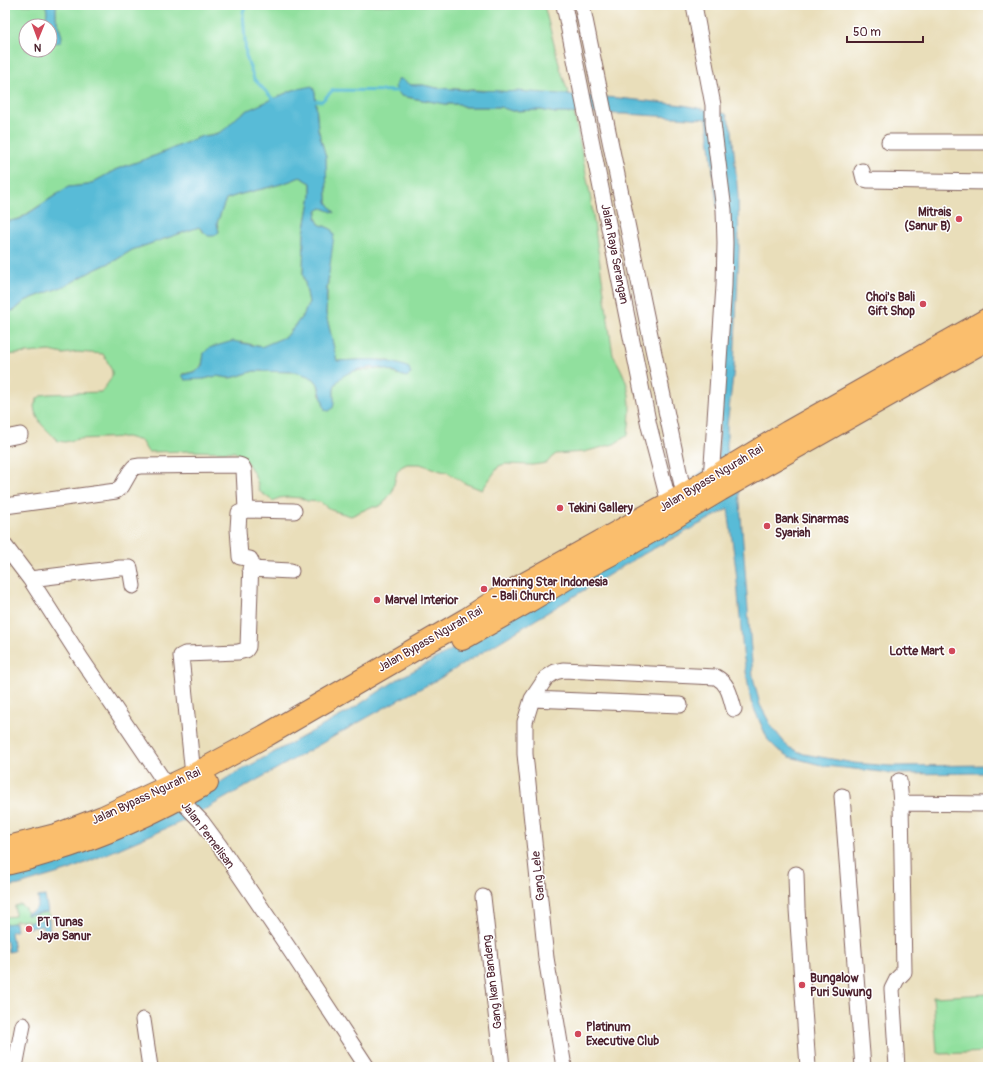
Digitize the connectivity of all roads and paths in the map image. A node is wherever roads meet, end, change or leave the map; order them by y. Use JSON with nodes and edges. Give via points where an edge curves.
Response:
{"nodes":[{"id":1,"x":564,"y":5,"type":"edge"},
{"id":2,"x":582,"y":5,"type":"edge"},
{"id":3,"x":694,"y":5,"type":"edge"},
{"id":4,"x":889,"y":142,"type":"dead end"},
{"id":5,"x":988,"y":142,"type":"edge"},
{"id":6,"x":862,"y":171,"type":"dead end"},
{"id":7,"x":988,"y":182,"type":"edge"},
{"id":8,"x":988,"y":319,"type":"edge"},
{"id":9,"x":988,"y":339,"type":"edge"},
{"id":10,"x":20,"y":435,"type":"dead end"},
{"id":11,"x":5,"y":438,"type":"edge"},
{"id":12,"x":741,"y":470,"type":"junction"},
{"id":13,"x":715,"y":482,"type":"junction"},
{"id":14,"x":677,"y":499,"type":"junction"},
{"id":15,"x":5,"y":506,"type":"edge"},
{"id":16,"x":246,"y":510,"type":"junction"},
{"id":17,"x":294,"y":511,"type":"dead end"},
{"id":18,"x":5,"y":546,"type":"edge"},
{"id":19,"x":250,"y":569,"type":"junction"},
{"id":20,"x":566,"y":570,"type":"junction"},
{"id":21,"x":291,"y":571,"type":"dead end"},
{"id":22,"x":30,"y":579,"type":"junction"},
{"id":23,"x":132,"y":586,"type":"dead end"},
{"id":24,"x":535,"y":693,"type":"junction"},
{"id":25,"x":680,"y":705,"type":"dead end"},
{"id":26,"x":734,"y":709,"type":"dead end"},
{"id":27,"x":193,"y":775,"type":"junction"},
{"id":28,"x":899,"y":781,"type":"dead end"},
{"id":29,"x":178,"y":796,"type":"junction"},
{"id":30,"x":842,"y":796,"type":"dead end"},
{"id":31,"x":901,"y":803,"type":"junction"},
{"id":32,"x":988,"y":804,"type":"edge"},
{"id":33,"x":5,"y":848,"type":"edge"},
{"id":34,"x":5,"y":864,"type":"edge"},
{"id":35,"x":796,"y":874,"type":"dead end"},
{"id":36,"x":483,"y":898,"type":"dead end"},
{"id":37,"x":143,"y":1020,"type":"dead end"},
{"id":38,"x":23,"y":1025,"type":"dead end"},
{"id":39,"x":15,"y":1067,"type":"edge"},
{"id":40,"x":150,"y":1067,"type":"edge"},
{"id":41,"x":367,"y":1067,"type":"edge"},
{"id":42,"x":502,"y":1067,"type":"edge"},
{"id":43,"x":564,"y":1067,"type":"edge"},
{"id":44,"x":808,"y":1067,"type":"edge"},
{"id":45,"x":863,"y":1067,"type":"edge"},
{"id":46,"x":897,"y":1067,"type":"edge"}],
"edges":[{"from":1,"to":14,"type":"street","name":"Jalan Raya Serangan","via":[[649,426]]},
{"from":2,"to":14,"type":"street","name":"Jalan Raya Serangan","via":[[647,323]]},
{"from":3,"to":13,"type":"street","via":[[713,116],[724,210],[724,286]]},
{"from":4,"to":5,"type":"street"},
{"from":6,"to":7,"type":"street","via":[[864,179],[868,180]]},
{"from":8,"to":12,"type":"highway","name":"Jalan Bypass Ngurah Rai","via":[[788,432]]},
{"from":9,"to":12,"type":"highway","name":"Jalan Bypass Ngurah Rai"},
{"from":10,"to":11,"type":"street"},
{"from":12,"to":13,"type":"highway","name":"Jalan Bypass Ngurah Rai"},
{"from":13,"to":14,"type":"highway","name":"Jalan Bypass Ngurah Rai"},
{"from":13,"to":20,"type":"highway","name":"Jalan Bypass Ngurah Rai","via":[[630,544]]},
{"from":14,"to":20,"type":"highway","name":"Jalan Bypass Ngurah Rai"},
{"from":15,"to":16,"type":"street","via":[[116,491],[134,467],[240,465],[244,470]]},
{"from":16,"to":17,"type":"street"},
{"from":16,"to":19,"type":"street","via":[[240,511],[238,515],[240,556],[250,559]]},
{"from":18,"to":22,"type":"street","name":"Jalan Pemelisan"},
{"from":19,"to":21,"type":"street"},
{"from":19,"to":27,"type":"street","via":[[246,650],[181,656]]},
{"from":20,"to":27,"type":"highway","name":"Jalan Bypass Ngurah Rai","via":[[499,598],[265,736]]},
{"from":20,"to":29,"type":"highway","name":"Jalan Bypass Ngurah Rai","via":[[529,601]]},
{"from":22,"to":23,"type":"street","via":[[130,568]]},
{"from":22,"to":29,"type":"street","name":"Jalan Pemelisan","via":[[82,660]]},
{"from":24,"to":25,"type":"street"},
{"from":24,"to":26,"type":"street","via":[[546,678],[563,670],[716,678],[726,685]]},
{"from":24,"to":43,"type":"street","name":"Gang Lele","via":[[525,722],[525,754],[546,958]]},
{"from":27,"to":29,"type":"highway","name":"Jalan Bypass Ngurah Rai"},
{"from":28,"to":31,"type":"street"},
{"from":29,"to":33,"type":"highway","name":"Jalan Bypass Ngurah Rai","via":[[103,817],[63,833]]},
{"from":29,"to":34,"type":"highway","name":"Jalan Bypass Ngurah Rai","via":[[113,830],[64,848]]},
{"from":29,"to":41,"type":"street","name":"Jalan Pemelisan","via":[[202,822]]},
{"from":30,"to":45,"type":"street"},
{"from":31,"to":32,"type":"street"},
{"from":31,"to":46,"type":"street","via":[[904,972],[892,989]]},
{"from":35,"to":44,"type":"street"},
{"from":36,"to":42,"type":"street","name":"Gang Ikan Bandeng"},
{"from":37,"to":40,"type":"street"},
{"from":38,"to":39,"type":"street"}]}
